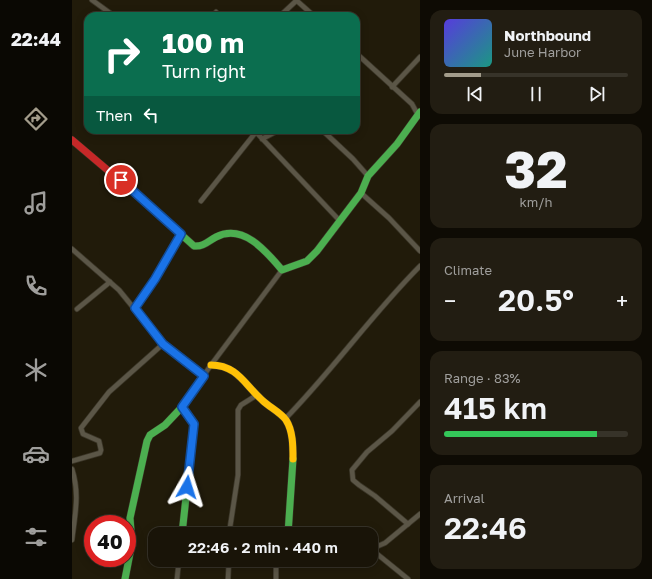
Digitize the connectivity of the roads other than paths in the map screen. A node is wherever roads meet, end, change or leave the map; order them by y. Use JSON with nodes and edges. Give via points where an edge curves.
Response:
{"nodes":[{"id":1,"x":92,"y":0,"type":"edge"},
{"id":2,"x":296,"y":0,"type":"edge"},
{"id":3,"x":108,"y":12,"type":"edge"},
{"id":4,"x":284,"y":12,"type":"edge"},
{"id":5,"x":310,"y":12,"type":"edge"},
{"id":6,"x":360,"y":57,"type":"edge"},
{"id":7,"x":420,"y":57,"type":"edge"},
{"id":8,"x":392,"y":87,"type":"junction"},
{"id":9,"x":419,"y":113,"type":"edge"},
{"id":10,"x":253,"y":134,"type":"edge"},
{"id":11,"x":258,"y":134,"type":"edge"},
{"id":12,"x":271,"y":134,"type":"edge"},
{"id":13,"x":326,"y":134,"type":"edge"},
{"id":14,"x":262,"y":139,"type":"junction"},
{"id":15,"x":72,"y":140,"type":"edge"},
{"id":16,"x":368,"y":176,"type":"junction"},
{"id":17,"x":361,"y":193,"type":"junction"},
{"id":18,"x":201,"y":201,"type":"dead end"},
{"id":19,"x":339,"y":220,"type":"junction"},
{"id":20,"x":181,"y":234,"type":"junction"},
{"id":21,"x":72,"y":249,"type":"edge"},
{"id":22,"x":420,"y":251,"type":"edge"},
{"id":23,"x":420,"y":266,"type":"edge"},
{"id":24,"x":282,"y":270,"type":"junction"},
{"id":25,"x":110,"y":282,"type":"junction"},
{"id":26,"x":135,"y":308,"type":"junction"},
{"id":27,"x":78,"y":309,"type":"dead end"},
{"id":28,"x":163,"y":344,"type":"junction"},
{"id":29,"x":211,"y":365,"type":"junction"},
{"id":30,"x":204,"y":376,"type":"junction"},
{"id":31,"x":257,"y":395,"type":"junction"},
{"id":32,"x":420,"y":402,"type":"edge"},
{"id":33,"x":182,"y":407,"type":"junction"},
{"id":34,"x":285,"y":420,"type":"junction"},
{"id":35,"x":72,"y":461,"type":"edge"},
{"id":36,"x":72,"y":469,"type":"edge"},
{"id":37,"x":420,"y":514,"type":"edge"},
{"id":38,"x":408,"y":524,"type":"junction"},
{"id":39,"x":183,"y":527,"type":"edge"},
{"id":40,"x":230,"y":527,"type":"edge"},
{"id":41,"x":288,"y":527,"type":"edge"},
{"id":42,"x":72,"y":540,"type":"edge"},
{"id":43,"x":378,"y":546,"type":"edge"},
{"id":44,"x":378,"y":555,"type":"edge"},
{"id":45,"x":178,"y":567,"type":"edge"},
{"id":46,"x":229,"y":567,"type":"edge"},
{"id":47,"x":276,"y":567,"type":"edge"},
{"id":48,"x":125,"y":579,"type":"edge"},
{"id":49,"x":177,"y":579,"type":"edge"},
{"id":50,"x":228,"y":579,"type":"edge"},
{"id":51,"x":276,"y":579,"type":"edge"},
{"id":52,"x":408,"y":579,"type":"edge"}],
"edges":[{"from":1,"to":3,"type":"street"},
{"from":2,"to":4,"type":"street"},
{"from":2,"to":5,"type":"street"},
{"from":6,"to":8,"type":"street"},
{"from":7,"to":8,"type":"street"},
{"from":8,"to":9,"type":"street"},
{"from":9,"to":16,"type":"street","via":[[397,144]]},
{"from":10,"to":18,"type":"street"},
{"from":11,"to":14,"type":"street"},
{"from":12,"to":14,"type":"street"},
{"from":13,"to":16,"type":"street"},
{"from":14,"to":19,"type":"street"},
{"from":15,"to":20,"type":"street"},
{"from":16,"to":17,"type":"street"},
{"from":17,"to":19,"type":"street"},
{"from":17,"to":22,"type":"street"},
{"from":19,"to":24,"type":"street","via":[[307,261]]},
{"from":20,"to":24,"type":"street","via":[[194,246],[202,247],[215,237],[230,232],[244,236],[265,249]]},
{"from":20,"to":26,"type":"street"},
{"from":21,"to":25,"type":"street"},
{"from":23,"to":34,"type":"street","via":[[391,295],[316,387]]},
{"from":24,"to":29,"type":"street"},
{"from":25,"to":26,"type":"street"},
{"from":25,"to":27,"type":"street"},
{"from":26,"to":28,"type":"street"},
{"from":28,"to":30,"type":"street"},
{"from":28,"to":35,"type":"street","via":[[109,392],[81,428],[83,434],[99,441],[102,450],[100,453]]},
{"from":29,"to":30,"type":"street"},
{"from":29,"to":31,"type":"street","via":[[220,364],[234,371]]},
{"from":30,"to":33,"type":"street"},
{"from":31,"to":34,"type":"street"},
{"from":31,"to":40,"type":"street","via":[[241,405],[238,410],[238,476]]},
{"from":32,"to":38,"type":"street","via":[[367,452],[352,470],[353,480],[358,486],[386,504]]},
{"from":33,"to":39,"type":"street","via":[[194,424]]},
{"from":33,"to":48,"type":"street","via":[[165,425],[150,435],[147,441],[130,518],[132,543]]},
{"from":34,"to":41,"type":"street","via":[[292,434],[294,450]]},
{"from":36,"to":42,"type":"street","via":[[77,498]]},
{"from":37,"to":38,"type":"street"},
{"from":38,"to":43,"type":"street"},
{"from":44,"to":52,"type":"street"},
{"from":45,"to":49,"type":"street"},
{"from":46,"to":50,"type":"street"},
{"from":47,"to":51,"type":"street"}]}
